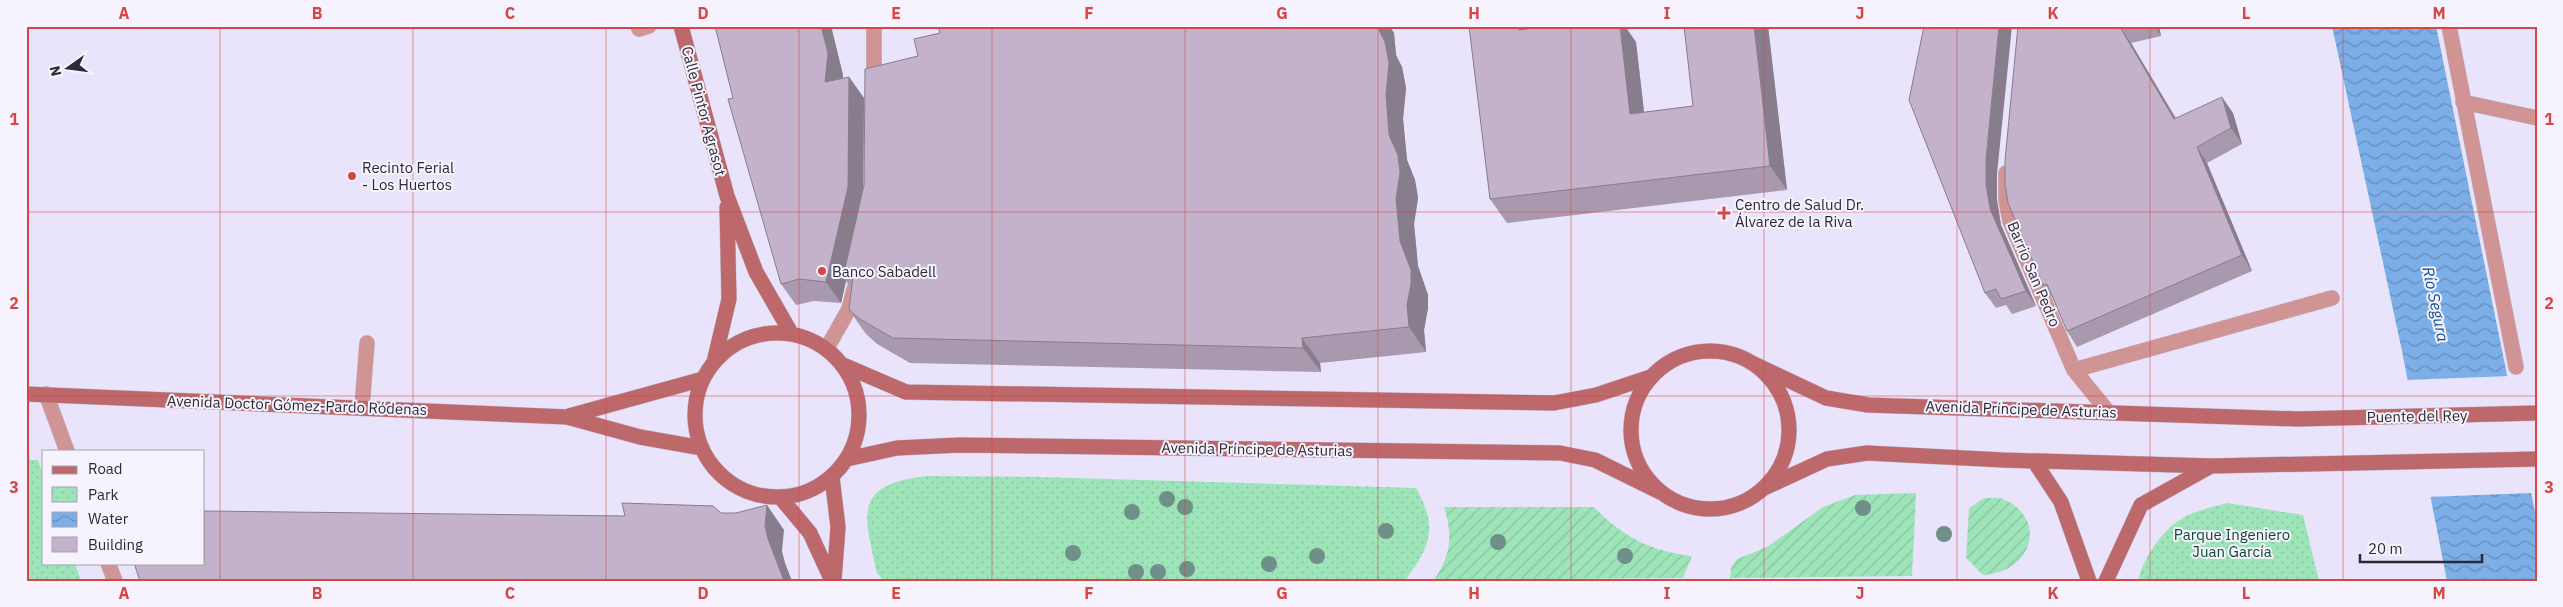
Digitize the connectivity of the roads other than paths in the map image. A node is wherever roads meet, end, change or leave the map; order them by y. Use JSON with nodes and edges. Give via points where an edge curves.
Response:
{"nodes":[{"id":1,"x":682,"y":26,"type":"edge"},
{"id":2,"x":874,"y":26,"type":"edge"},
{"id":3,"x":2449,"y":26,"type":"edge"},
{"id":4,"x":2463,"y":102,"type":"junction"},
{"id":5,"x":873,"y":105,"type":"edge"},
{"id":6,"x":2537,"y":118,"type":"edge"},
{"id":7,"x":2008,"y":156,"type":"edge"},
{"id":8,"x":727,"y":196,"type":"junction"},
{"id":9,"x":857,"y":273,"type":"edge"},
{"id":10,"x":2332,"y":298,"type":"dead end"},
{"id":11,"x":792,"y":333,"type":"junction"},
{"id":12,"x":367,"y":343,"type":"dead end"},
{"id":13,"x":827,"y":348,"type":"junction"},
{"id":14,"x":714,"y":362,"type":"junction"},
{"id":15,"x":1752,"y":363,"type":"junction"},
{"id":16,"x":843,"y":365,"type":"junction"},
{"id":17,"x":2516,"y":367,"type":"dead end"},
{"id":18,"x":2074,"y":370,"type":"junction"},
{"id":19,"x":1650,"y":378,"type":"junction"},
{"id":20,"x":703,"y":380,"type":"junction"},
{"id":21,"x":26,"y":394,"type":"edge"},
{"id":22,"x":46,"y":394,"type":"junction"},
{"id":23,"x":362,"y":407,"type":"junction"},
{"id":24,"x":2109,"y":413,"type":"junction"},
{"id":25,"x":2537,"y":413,"type":"edge"},
{"id":26,"x":567,"y":416,"type":"junction"},
{"id":27,"x":2298,"y":419,"type":"joint"},
{"id":28,"x":702,"y":448,"type":"junction"},
{"id":29,"x":67,"y":450,"type":"edge"},
{"id":30,"x":847,"y":459,"type":"junction"},
{"id":31,"x":2537,"y":459,"type":"edge"},
{"id":32,"x":2034,"y":461,"type":"junction"},
{"id":33,"x":2211,"y":466,"type":"junction"},
{"id":34,"x":832,"y":477,"type":"junction"},
{"id":35,"x":1762,"y":489,"type":"junction"},
{"id":36,"x":1660,"y":492,"type":"junction"},
{"id":37,"x":780,"y":497,"type":"junction"},
{"id":38,"x":108,"y":564,"type":"edge"},
{"id":39,"x":115,"y":581,"type":"edge"},
{"id":40,"x":833,"y":581,"type":"edge"},
{"id":41,"x":2089,"y":581,"type":"edge"},
{"id":42,"x":2106,"y":581,"type":"edge"}],
"edges":[{"from":1,"to":8,"type":"street","name":"Calle Pintor Agrasot"},
{"from":2,"to":5,"type":"street"},
{"from":3,"to":4,"type":"street"},
{"from":4,"to":6,"type":"street"},
{"from":4,"to":17,"type":"street"},
{"from":7,"to":18,"type":"street","name":"Barrio San Pedro","via":[[2006,200],[2010,221]]},
{"from":8,"to":11,"type":"street","name":"Calle Pintor Agrasot","via":[[756,272]]},
{"from":8,"to":14,"type":"street","name":"Calle Pintor Agrasot","via":[[729,299]]},
{"from":9,"to":13,"type":"street","via":[[849,309]]},
{"from":10,"to":18,"type":"street"},
{"from":11,"to":13,"type":"street"},
{"from":11,"to":14,"type":"street","via":[[763,333],[736,343]]},
{"from":12,"to":23,"type":"street"},
{"from":13,"to":16,"type":"street"},
{"from":14,"to":20,"type":"street"},
{"from":15,"to":19,"type":"street","via":[[1732,354],[1710,350],[1677,357]]},
{"from":15,"to":24,"type":"street","name":"Avenida Príncipe de Asturias","via":[[1826,398],[1868,405]]},
{"from":15,"to":35,"type":"street","via":[[1768,376],[1780,394],[1787,421],[1784,455],[1776,474]]},
{"from":16,"to":19,"type":"street","via":[[906,392],[1013,395],[1554,402],[1596,395]]},
{"from":16,"to":30,"type":"street","via":[[855,386],[860,411],[857,436]]},
{"from":18,"to":24,"type":"street","name":"Barrio San Pedro"},
{"from":19,"to":36,"type":"street","via":[[1636,399],[1630,424],[1633,450],[1644,473]]},
{"from":20,"to":26,"type":"street","name":"Avenida Doctor Gómez-Pardo Ródenas"},
{"from":20,"to":28,"type":"street","via":[[695,417]]},
{"from":21,"to":22,"type":"street","name":"Avenida Doctor Gómez-Pardo Ródenas"},
{"from":22,"to":23,"type":"street","name":"Avenida Doctor Gómez-Pardo Ródenas"},
{"from":22,"to":29,"type":"street"},
{"from":23,"to":26,"type":"street","name":"Avenida Doctor Gómez-Pardo Ródenas"},
{"from":24,"to":27,"type":"street","name":"Avenida Príncipe de Asturias"},
{"from":25,"to":27,"type":"street","name":"Puente del Rey"},
{"from":26,"to":28,"type":"street","name":"Avenida Doctor Gómez-Pardo Ródenas","via":[[640,437]]},
{"from":28,"to":37,"type":"street","via":[[714,469],[733,484],[755,494]]},
{"from":30,"to":34,"type":"street"},
{"from":30,"to":36,"type":"street","name":"Avenida Príncipe de Asturias","via":[[897,448],[960,445],[1560,453],[1595,460]]},
{"from":31,"to":33,"type":"street"},
{"from":32,"to":33,"type":"street"},
{"from":32,"to":35,"type":"street","via":[[1866,453],[1827,459]]},
{"from":32,"to":41,"type":"street","via":[[2061,502]]},
{"from":33,"to":42,"type":"street","via":[[2142,505]]},
{"from":34,"to":37,"type":"street","via":[[799,495]]},
{"from":34,"to":40,"type":"street","via":[[838,527]]},
{"from":35,"to":36,"type":"street","via":[[1738,504],[1712,509],[1684,505]]},
{"from":37,"to":40,"type":"street","via":[[810,533]]},
{"from":38,"to":39,"type":"street"}]}
